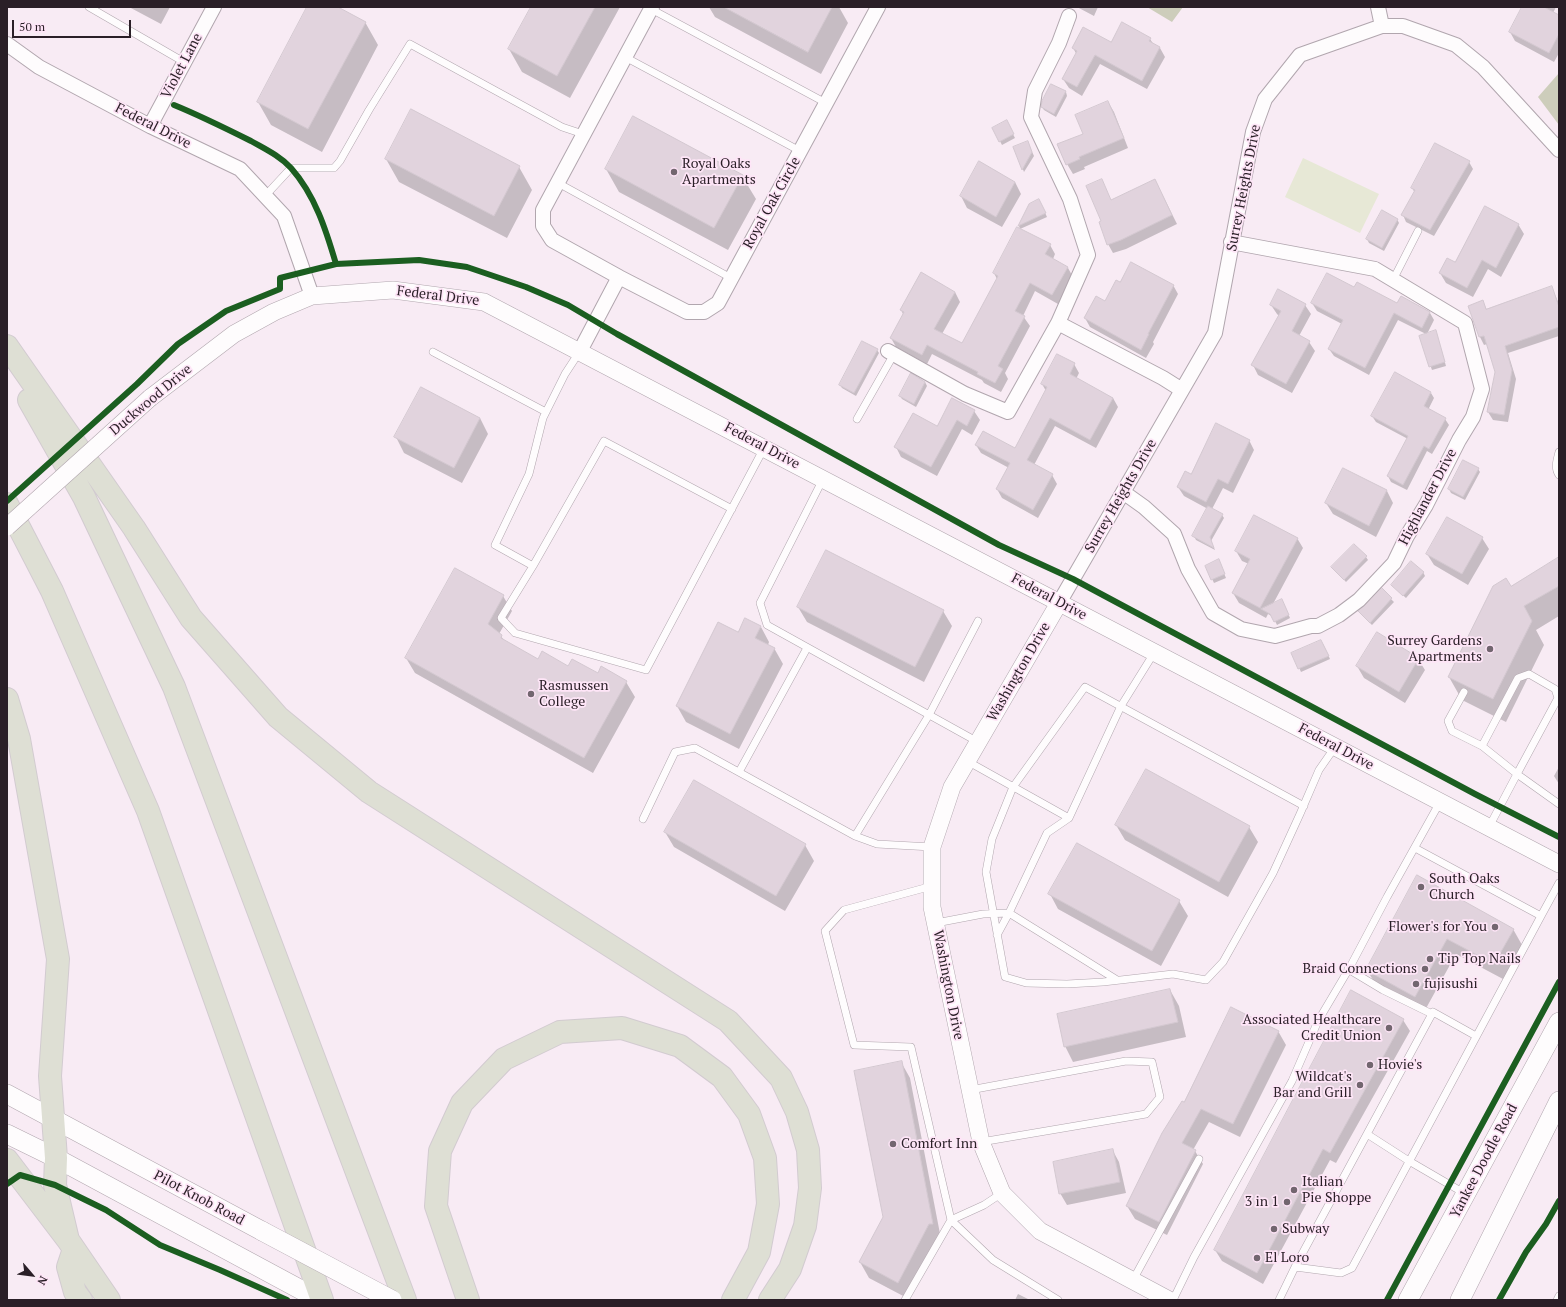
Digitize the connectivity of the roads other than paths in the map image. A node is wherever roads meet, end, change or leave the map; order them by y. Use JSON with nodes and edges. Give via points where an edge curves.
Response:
{"nodes":[{"id":1,"x":89,"y":7,"type":"edge"},
{"id":2,"x":214,"y":7,"type":"edge"},
{"id":3,"x":878,"y":7,"type":"edge"},
{"id":4,"x":1378,"y":7,"type":"edge"},
{"id":5,"x":651,"y":8,"type":"edge"},
{"id":6,"x":1069,"y":16,"type":"dead end"},
{"id":7,"x":1382,"y":26,"type":"junction"},
{"id":8,"x":7,"y":44,"type":"edge"},
{"id":9,"x":625,"y":57,"type":"junction"},
{"id":10,"x":184,"y":62,"type":"junction"},
{"id":11,"x":826,"y":103,"type":"junction"},
{"id":12,"x":150,"y":126,"type":"junction"},
{"id":13,"x":583,"y":134,"type":"junction"},
{"id":14,"x":1559,"y":150,"type":"edge"},
{"id":15,"x":800,"y":151,"type":"junction"},
{"id":16,"x":558,"y":183,"type":"junction"},
{"id":17,"x":265,"y":196,"type":"junction"},
{"id":18,"x":1418,"y":231,"type":"dead end"},
{"id":19,"x":1231,"y":242,"type":"junction"},
{"id":20,"x":619,"y":277,"type":"junction"},
{"id":21,"x":731,"y":278,"type":"junction"},
{"id":22,"x":1394,"y":280,"type":"junction"},
{"id":23,"x":312,"y":296,"type":"junction"},
{"id":24,"x":1058,"y":323,"type":"junction"},
{"id":25,"x":7,"y":346,"type":"edge"},
{"id":26,"x":580,"y":351,"type":"junction"},
{"id":27,"x":433,"y":352,"type":"dead end"},
{"id":28,"x":891,"y":352,"type":"joint"},
{"id":29,"x":7,"y":360,"type":"edge"},
{"id":30,"x":1182,"y":390,"type":"junction"},
{"id":31,"x":546,"y":412,"type":"junction"},
{"id":32,"x":857,"y":419,"type":"dead end"},
{"id":33,"x":764,"y":448,"type":"junction"},
{"id":34,"x":1559,"y":452,"type":"edge"},
{"id":35,"x":1559,"y":475,"type":"edge"},
{"id":36,"x":823,"y":478,"type":"junction"},
{"id":37,"x":1123,"y":492,"type":"junction"},
{"id":38,"x":7,"y":504,"type":"edge"},
{"id":39,"x":732,"y":509,"type":"junction"},
{"id":40,"x":7,"y":527,"type":"edge"},
{"id":41,"x":533,"y":566,"type":"junction"},
{"id":42,"x":1059,"y":602,"type":"junction"},
{"id":43,"x":978,"y":621,"type":"dead end"},
{"id":44,"x":807,"y":648,"type":"junction"},
{"id":45,"x":1154,"y":652,"type":"junction"},
{"id":46,"x":1464,"y":692,"type":"dead end"},
{"id":47,"x":7,"y":699,"type":"edge"},
{"id":48,"x":1121,"y":706,"type":"junction"},
{"id":49,"x":929,"y":715,"type":"junction"},
{"id":50,"x":978,"y":742,"type":"junction"},
{"id":51,"x":1482,"y":746,"type":"junction"},
{"id":52,"x":1335,"y":747,"type":"junction"},
{"id":53,"x":967,"y":761,"type":"junction"},
{"id":54,"x":739,"y":772,"type":"junction"},
{"id":55,"x":1518,"y":774,"type":"junction"},
{"id":56,"x":1013,"y":787,"type":"junction"},
{"id":57,"x":1440,"y":802,"type":"junction"},
{"id":58,"x":1559,"y":804,"type":"edge"},
{"id":59,"x":1304,"y":806,"type":"junction"},
{"id":60,"x":1069,"y":818,"type":"junction"},
{"id":61,"x":643,"y":819,"type":"dead end"},
{"id":62,"x":1488,"y":827,"type":"junction"},
{"id":63,"x":855,"y":836,"type":"junction"},
{"id":64,"x":932,"y":847,"type":"junction"},
{"id":65,"x":1415,"y":848,"type":"junction"},
{"id":66,"x":1559,"y":864,"type":"edge"},
{"id":67,"x":1559,"y":883,"type":"edge"},
{"id":68,"x":932,"y":886,"type":"junction"},
{"id":69,"x":1009,"y":913,"type":"junction"},
{"id":70,"x":992,"y":914,"type":"junction"},
{"id":71,"x":1541,"y":916,"type":"junction"},
{"id":72,"x":936,"y":923,"type":"junction"},
{"id":73,"x":997,"y":935,"type":"junction"},
{"id":74,"x":1348,"y":970,"type":"junction"},
{"id":75,"x":1117,"y":980,"type":"junction"},
{"id":76,"x":1432,"y":1014,"type":"junction"},
{"id":77,"x":1559,"y":1022,"type":"edge"},
{"id":78,"x":1476,"y":1036,"type":"junction"},
{"id":79,"x":970,"y":1090,"type":"junction"},
{"id":80,"x":7,"y":1094,"type":"edge"},
{"id":81,"x":1559,"y":1102,"type":"edge"},
{"id":82,"x":52,"y":1118,"type":"junction"},
{"id":83,"x":7,"y":1134,"type":"edge"},
{"id":84,"x":1367,"y":1134,"type":"junction"},
{"id":85,"x":981,"y":1142,"type":"junction"},
{"id":86,"x":56,"y":1158,"type":"junction"},
{"id":87,"x":1199,"y":1159,"type":"dead end"},
{"id":88,"x":7,"y":1160,"type":"edge"},
{"id":89,"x":1409,"y":1161,"type":"junction"},
{"id":90,"x":1002,"y":1193,"type":"junction"},
{"id":91,"x":1466,"y":1194,"type":"junction"},
{"id":92,"x":951,"y":1220,"type":"junction"},
{"id":93,"x":71,"y":1244,"type":"junction"},
{"id":94,"x":1295,"y":1267,"type":"junction"},
{"id":95,"x":1133,"y":1281,"type":"junction"},
{"id":96,"x":1559,"y":1296,"type":"edge"},
{"id":97,"x":80,"y":1300,"type":"edge"},
{"id":98,"x":108,"y":1300,"type":"edge"},
{"id":99,"x":321,"y":1300,"type":"edge"},
{"id":100,"x":392,"y":1300,"type":"edge"},
{"id":101,"x":405,"y":1300,"type":"edge"},
{"id":102,"x":468,"y":1300,"type":"edge"},
{"id":103,"x":733,"y":1300,"type":"edge"},
{"id":104,"x":770,"y":1300,"type":"edge"},
{"id":105,"x":905,"y":1300,"type":"edge"},
{"id":106,"x":1058,"y":1300,"type":"edge"},
{"id":107,"x":1169,"y":1300,"type":"edge"},
{"id":108,"x":1173,"y":1300,"type":"edge"},
{"id":109,"x":1280,"y":1300,"type":"edge"},
{"id":110,"x":1408,"y":1300,"type":"edge"},
{"id":111,"x":1460,"y":1300,"type":"edge"},
{"id":112,"x":1557,"y":1300,"type":"edge"}],
"edges":[{"from":1,"to":10,"type":"lane"},
{"from":2,"to":10,"type":"street","name":"Violet Lane"},
{"from":3,"to":11,"type":"street","name":"Royal Oak Circle"},
{"from":4,"to":7,"type":"street"},
{"from":5,"to":9,"type":"street","name":"Royal Oak Circle"},
{"from":5,"to":11,"type":"lane"},
{"from":6,"to":24,"type":"street","via":[[1059,43],[1035,91],[1031,117],[1070,199],[1088,255]]},
{"from":7,"to":14,"type":"street","name":"Surrey Heights Drive","via":[[1403,26],[1456,45],[1483,67]]},
{"from":7,"to":19,"type":"street","name":"Surrey Heights Drive","via":[[1300,55],[1265,99],[1253,132]]},
{"from":8,"to":12,"type":"street","name":"Federal Drive","via":[[39,67]]},
{"from":9,"to":13,"type":"street","name":"Royal Oak Circle"},
{"from":9,"to":15,"type":"lane"},
{"from":10,"to":12,"type":"street","name":"Violet Lane"},
{"from":11,"to":15,"type":"street","name":"Royal Oak Circle"},
{"from":12,"to":17,"type":"street","name":"Federal Drive","via":[[240,169]]},
{"from":13,"to":16,"type":"street","name":"Royal Oak Circle"},
{"from":13,"to":17,"type":"lane","via":[[562,127],[410,44],[334,168],[291,168]]},
{"from":15,"to":21,"type":"street","name":"Royal Oak Circle"},
{"from":16,"to":20,"type":"street","name":"Royal Oak Circle","via":[[543,210],[543,226],[552,240]]},
{"from":16,"to":21,"type":"lane"},
{"from":17,"to":23,"type":"street","name":"Federal Drive","via":[[284,216]]},
{"from":18,"to":22,"type":"lane"},
{"from":19,"to":22,"type":"street","name":"Highlander Drive","via":[[1375,269]]},
{"from":19,"to":30,"type":"street","name":"Surrey Heights Drive","via":[[1231,255],[1215,333]]},
{"from":20,"to":21,"type":"street","name":"Royal Oak Circle","via":[[687,312],[704,312],[718,302]]},
{"from":20,"to":26,"type":"street"},
{"from":22,"to":37,"type":"street","name":"Highlander Drive","via":[[1465,323],[1482,389],[1473,417],[1394,563],[1359,600],[1318,626],[1275,636],[1242,629],[1213,613],[1188,569],[1174,534]]},
{"from":23,"to":26,"type":"street","name":"Federal Drive","via":[[393,290],[484,302]]},
{"from":23,"to":40,"type":"street","name":"Duckwood Drive","bridge":true,"via":[[274,312],[234,334],[150,398]]},
{"from":24,"to":28,"type":"street","via":[[1008,412],[965,394]]},
{"from":24,"to":30,"type":"street"},
{"from":25,"to":104,"type":"highway","via":[[134,528],[191,618],[278,717],[369,792],[728,1021],[781,1078],[798,1112],[808,1150],[810,1188],[805,1226],[790,1269]]},
{"from":26,"to":31,"type":"lane"},
{"from":26,"to":33,"type":"street","name":"Federal Drive"},
{"from":27,"to":31,"type":"lane"},
{"from":28,"to":32,"type":"lane"},
{"from":29,"to":101,"type":"highway","via":[[84,497],[174,687]]},
{"from":30,"to":37,"type":"street","name":"Surrey Heights Drive"},
{"from":31,"to":41,"type":"lane","via":[[529,474],[495,545]]},
{"from":33,"to":36,"type":"street","name":"Federal Drive"},
{"from":33,"to":39,"type":"lane"},
{"from":34,"to":35,"type":"lane","via":[[1556,464]]},
{"from":36,"to":42,"type":"street","name":"Federal Drive"},
{"from":36,"to":44,"type":"lane","via":[[760,603],[767,626]]},
{"from":37,"to":42,"type":"street","name":"Surrey Heights Drive"},
{"from":38,"to":99,"type":"highway","via":[[52,591],[148,811]]},
{"from":39,"to":41,"type":"lane","via":[[604,441]]},
{"from":39,"to":41,"type":"lane","via":[[646,670],[515,634],[501,618]]},
{"from":42,"to":45,"type":"street","name":"Federal Drive"},
{"from":42,"to":50,"type":"street","name":"Washington Drive"},
{"from":43,"to":49,"type":"lane"},
{"from":44,"to":49,"type":"lane"},
{"from":44,"to":54,"type":"lane"},
{"from":45,"to":48,"type":"lane"},
{"from":45,"to":52,"type":"street","name":"Federal Drive"},
{"from":46,"to":51,"type":"lane","via":[[1448,721],[1452,731]]},
{"from":47,"to":82,"type":"highway","via":[[19,739],[58,959],[50,1076]]},
{"from":48,"to":56,"type":"lane","via":[[1085,686]]},
{"from":48,"to":59,"type":"lane"},
{"from":48,"to":60,"type":"lane"},
{"from":49,"to":50,"type":"lane"},
{"from":49,"to":63,"type":"lane"},
{"from":50,"to":53,"type":"street","name":"Washington Drive"},
{"from":51,"to":55,"type":"lane"},
{"from":51,"to":55,"type":"lane","via":[[1518,678],[1528,674],[1555,689],[1558,698]]},
{"from":52,"to":57,"type":"street","name":"Federal Drive"},
{"from":52,"to":59,"type":"lane","via":[[1319,770]]},
{"from":53,"to":56,"type":"lane"},
{"from":53,"to":64,"type":"street","name":"Washington Drive","via":[[952,788]]},
{"from":54,"to":61,"type":"lane","via":[[696,748],[675,752]]},
{"from":54,"to":63,"type":"lane"},
{"from":55,"to":58,"type":"lane"},
{"from":55,"to":62,"type":"lane"},
{"from":56,"to":60,"type":"lane"},
{"from":56,"to":70,"type":"lane","via":[[992,839],[986,872]]},
{"from":57,"to":62,"type":"street","name":"Federal Drive"},
{"from":57,"to":65,"type":"lane"},
{"from":59,"to":75,"type":"lane","via":[[1272,873],[1227,955],[1206,980],[1173,974]]},
{"from":60,"to":69,"type":"lane","via":[[1047,833]]},
{"from":62,"to":66,"type":"street","name":"Federal Drive"},
{"from":63,"to":64,"type":"lane","via":[[877,844]]},
{"from":64,"to":68,"type":"street","name":"Washington Drive"},
{"from":65,"to":71,"type":"lane"},
{"from":65,"to":74,"type":"lane"},
{"from":67,"to":71,"type":"lane"},
{"from":68,"to":72,"type":"street","name":"Washington Drive","via":[[932,906]]},
{"from":68,"to":92,"type":"lane","via":[[844,910],[825,931],[854,1045],[911,1047]]},
{"from":69,"to":70,"type":"lane"},
{"from":69,"to":73,"type":"lane"},
{"from":69,"to":75,"type":"lane"},
{"from":70,"to":72,"type":"lane"},
{"from":70,"to":73,"type":"lane"},
{"from":71,"to":78,"type":"lane"},
{"from":72,"to":79,"type":"street","name":"Washington Drive"},
{"from":73,"to":75,"type":"lane","via":[[1005,977],[1026,983],[1067,984]]},
{"from":74,"to":76,"type":"lane"},
{"from":74,"to":108,"type":"lane","via":[[1318,1021],[1292,1081],[1194,1257]]},
{"from":76,"to":78,"type":"lane","via":[[1433,1012]]},
{"from":76,"to":84,"type":"lane"},
{"from":77,"to":91,"type":"main road","name":"Yankee Doodle Road"},
{"from":78,"to":89,"type":"lane"},
{"from":79,"to":85,"type":"street","name":"Washington Drive"},
{"from":79,"to":85,"type":"lane","via":[[1126,1061],[1152,1062],[1160,1097],[1146,1114]]},
{"from":80,"to":82,"type":"main road","name":"Pilot Knob Road"},
{"from":81,"to":111,"type":"main road"},
{"from":82,"to":86,"type":"highway"},
{"from":82,"to":100,"type":"main road","name":"Pilot Knob Road","bridge":true},
{"from":83,"to":86,"type":"main road"},
{"from":84,"to":89,"type":"lane"},
{"from":84,"to":94,"type":"lane"},
{"from":85,"to":90,"type":"street","name":"Washington Drive"},
{"from":86,"to":93,"type":"highway","via":[[55,1185]]},
{"from":86,"to":99,"type":"main road"},
{"from":87,"to":95,"type":"lane"},
{"from":88,"to":93,"type":"highway"},
{"from":89,"to":91,"type":"lane"},
{"from":89,"to":94,"type":"lane","via":[[1352,1268],[1341,1273]]},
{"from":90,"to":92,"type":"lane","via":[[984,1205]]},
{"from":90,"to":95,"type":"street","name":"Washington Drive","via":[[1040,1231]]},
{"from":91,"to":110,"type":"main road","name":"Yankee Doodle Road"},
{"from":92,"to":105,"type":"lane"},
{"from":92,"to":106,"type":"lane","via":[[993,1260]]},
{"from":93,"to":97,"type":"highway","via":[[68,1267]]},
{"from":93,"to":98,"type":"highway"},
{"from":94,"to":109,"type":"lane"},
{"from":95,"to":107,"type":"street","name":"Washington Drive"},
{"from":96,"to":112,"type":"lane"},
{"from":102,"to":103,"type":"highway","via":[[436,1206],[440,1151],[462,1103],[504,1059],[560,1032],[622,1028],[680,1046],[722,1077],[749,1114],[766,1158],[768,1204],[759,1252]]}]}
